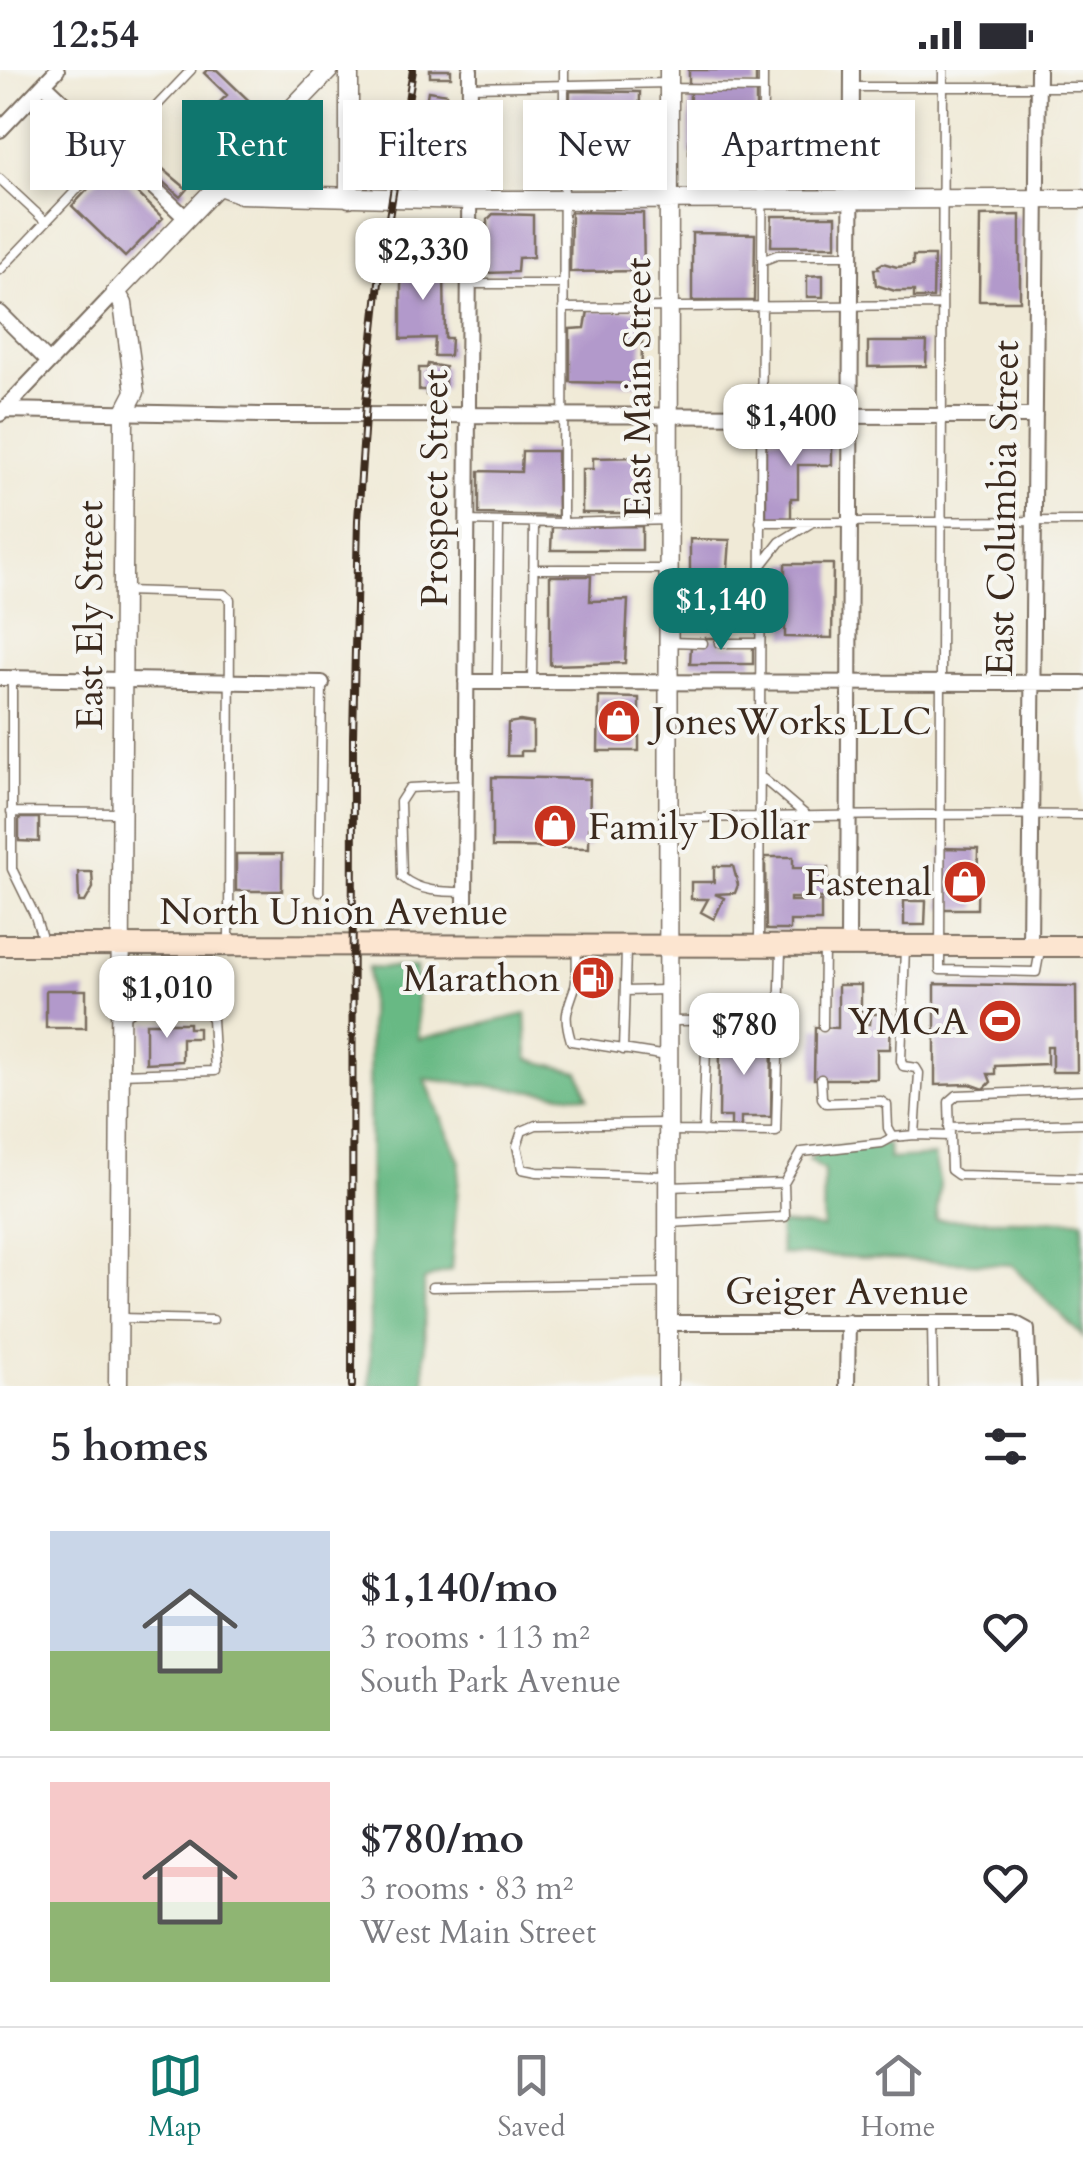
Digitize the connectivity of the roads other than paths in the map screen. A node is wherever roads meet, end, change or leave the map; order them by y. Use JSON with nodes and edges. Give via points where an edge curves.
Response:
{"nodes":[{"id":1,"x":58,"y":70,"type":"edge"},
{"id":2,"x":190,"y":70,"type":"edge"},
{"id":3,"x":349,"y":70,"type":"edge"},
{"id":4,"x":470,"y":70,"type":"edge"},
{"id":5,"x":564,"y":70,"type":"edge"},
{"id":6,"x":763,"y":70,"type":"edge"},
{"id":7,"x":852,"y":70,"type":"edge"},
{"id":8,"x":943,"y":70,"type":"edge"},
{"id":9,"x":1038,"y":70,"type":"edge"},
{"id":10,"x":317,"y":74,"type":"edge"},
{"id":11,"x":669,"y":80,"type":"edge"},
{"id":12,"x":564,"y":83,"type":"junction"},
{"id":13,"x":44,"y":84,"type":"junction"},
{"id":14,"x":470,"y":86,"type":"junction"},
{"id":15,"x":852,"y":87,"type":"junction"},
{"id":16,"x":943,"y":87,"type":"junction"},
{"id":17,"x":1038,"y":87,"type":"junction"},
{"id":18,"x":1083,"y":87,"type":"edge"},
{"id":19,"x":763,"y":89,"type":"junction"},
{"id":20,"x":61,"y":100,"type":"edge"},
{"id":21,"x":162,"y":100,"type":"edge"},
{"id":22,"x":294,"y":100,"type":"edge"},
{"id":23,"x":0,"y":130,"type":"edge"},
{"id":24,"x":0,"y":179,"type":"edge"},
{"id":25,"x":77,"y":190,"type":"edge"},
{"id":26,"x":156,"y":190,"type":"edge"},
{"id":27,"x":213,"y":190,"type":"edge"},
{"id":28,"x":228,"y":190,"type":"edge"},
{"id":29,"x":349,"y":198,"type":"junction"},
{"id":30,"x":669,"y":198,"type":"junction"},
{"id":31,"x":763,"y":198,"type":"junction"},
{"id":32,"x":851,"y":198,"type":"junction"},
{"id":33,"x":563,"y":199,"type":"junction"},
{"id":34,"x":942,"y":199,"type":"junction"},
{"id":35,"x":1037,"y":199,"type":"junction"},
{"id":36,"x":1083,"y":199,"type":"edge"},
{"id":37,"x":469,"y":200,"type":"junction"},
{"id":38,"x":186,"y":218,"type":"junction"},
{"id":39,"x":46,"y":222,"type":"junction"},
{"id":40,"x":851,"y":255,"type":"junction"},
{"id":41,"x":764,"y":260,"type":"junction"},
{"id":42,"x":0,"y":270,"type":"edge"},
{"id":43,"x":468,"y":284,"type":"junction"},
{"id":44,"x":563,"y":284,"type":"junction"},
{"id":45,"x":116,"y":292,"type":"junction"},
{"id":46,"x":851,"y":305,"type":"junction"},
{"id":47,"x":942,"y":305,"type":"junction"},
{"id":48,"x":669,"y":307,"type":"junction"},
{"id":49,"x":764,"y":307,"type":"junction"},
{"id":50,"x":563,"y":308,"type":"junction"},
{"id":51,"x":0,"y":313,"type":"edge"},
{"id":52,"x":49,"y":362,"type":"junction"},
{"id":53,"x":2,"y":412,"type":"edge"},
{"id":54,"x":124,"y":412,"type":"junction"},
{"id":55,"x":467,"y":414,"type":"junction"},
{"id":56,"x":563,"y":414,"type":"junction"},
{"id":57,"x":669,"y":414,"type":"junction"},
{"id":58,"x":761,"y":414,"type":"junction"},
{"id":59,"x":850,"y":414,"type":"junction"},
{"id":60,"x":942,"y":415,"type":"junction"},
{"id":61,"x":1035,"y":416,"type":"junction"},
{"id":62,"x":669,"y":520,"type":"junction"},
{"id":63,"x":466,"y":521,"type":"junction"},
{"id":64,"x":500,"y":522,"type":"junction"},
{"id":65,"x":760,"y":522,"type":"junction"},
{"id":66,"x":816,"y":522,"type":"junction"},
{"id":67,"x":850,"y":522,"type":"junction"},
{"id":68,"x":941,"y":522,"type":"junction"},
{"id":69,"x":1083,"y":522,"type":"edge"},
{"id":70,"x":534,"y":523,"type":"junction"},
{"id":71,"x":563,"y":523,"type":"junction"},
{"id":72,"x":1034,"y":523,"type":"junction"},
{"id":73,"x":669,"y":568,"type":"junction"},
{"id":74,"x":533,"y":569,"type":"junction"},
{"id":75,"x":760,"y":570,"type":"junction"},
{"id":76,"x":122,"y":590,"type":"junction"},
{"id":77,"x":668,"y":642,"type":"junction"},
{"id":78,"x":704,"y":642,"type":"dead end"},
{"id":79,"x":720,"y":643,"type":"dead end"},
{"id":80,"x":760,"y":643,"type":"junction"},
{"id":81,"x":6,"y":678,"type":"edge"},
{"id":82,"x":121,"y":679,"type":"junction"},
{"id":83,"x":229,"y":681,"type":"junction"},
{"id":84,"x":466,"y":682,"type":"junction"},
{"id":85,"x":496,"y":682,"type":"junction"},
{"id":86,"x":532,"y":682,"type":"junction"},
{"id":87,"x":669,"y":682,"type":"junction"},
{"id":88,"x":322,"y":683,"type":"joint"},
{"id":89,"x":760,"y":683,"type":"junction"},
{"id":90,"x":849,"y":683,"type":"junction"},
{"id":91,"x":940,"y":683,"type":"junction"},
{"id":92,"x":1033,"y":683,"type":"junction"},
{"id":93,"x":1083,"y":684,"type":"edge"},
{"id":94,"x":760,"y":776,"type":"junction"},
{"id":95,"x":466,"y":785,"type":"junction"},
{"id":96,"x":11,"y":812,"type":"junction"},
{"id":97,"x":120,"y":813,"type":"junction"},
{"id":98,"x":940,"y":813,"type":"junction"},
{"id":99,"x":1032,"y":814,"type":"junction"},
{"id":100,"x":1083,"y":815,"type":"edge"},
{"id":101,"x":760,"y":817,"type":"junction"},
{"id":102,"x":668,"y":818,"type":"junction"},
{"id":103,"x":808,"y":818,"type":"junction"},
{"id":104,"x":848,"y":818,"type":"junction"},
{"id":105,"x":0,"y":830,"type":"edge"},
{"id":106,"x":11,"y":830,"type":"junction"},
{"id":107,"x":318,"y":892,"type":"dead end"},
{"id":108,"x":465,"y":899,"type":"joint"},
{"id":109,"x":0,"y":945,"type":"edge"},
{"id":110,"x":44,"y":946,"type":"junction"},
{"id":111,"x":120,"y":946,"type":"junction"},
{"id":112,"x":229,"y":946,"type":"junction"},
{"id":113,"x":577,"y":946,"type":"junction"},
{"id":114,"x":626,"y":946,"type":"junction"},
{"id":115,"x":668,"y":946,"type":"junction"},
{"id":116,"x":759,"y":946,"type":"junction"},
{"id":117,"x":989,"y":946,"type":"junction"},
{"id":118,"x":1035,"y":946,"type":"junction"},
{"id":119,"x":1083,"y":946,"type":"edge"},
{"id":120,"x":781,"y":947,"type":"junction"},
{"id":121,"x":824,"y":947,"type":"junction"},
{"id":122,"x":848,"y":947,"type":"junction"},
{"id":123,"x":904,"y":947,"type":"junction"},
{"id":124,"x":938,"y":947,"type":"junction"},
{"id":125,"x":989,"y":972,"type":"junction"},
{"id":126,"x":625,"y":990,"type":"junction"},
{"id":127,"x":670,"y":990,"type":"junction"},
{"id":128,"x":120,"y":1018,"type":"junction"},
{"id":129,"x":707,"y":1020,"type":"junction"},
{"id":130,"x":778,"y":1020,"type":"junction"},
{"id":131,"x":670,"y":1021,"type":"junction"},
{"id":132,"x":823,"y":1028,"type":"dead end"},
{"id":133,"x":622,"y":1050,"type":"junction"},
{"id":134,"x":670,"y":1056,"type":"junction"},
{"id":135,"x":120,"y":1074,"type":"junction"},
{"id":136,"x":821,"y":1078,"type":"dead end"},
{"id":137,"x":1083,"y":1090,"type":"edge"},
{"id":138,"x":1083,"y":1123,"type":"edge"},
{"id":139,"x":669,"y":1127,"type":"junction"},
{"id":140,"x":950,"y":1131,"type":"junction"},
{"id":141,"x":702,"y":1132,"type":"junction"},
{"id":142,"x":915,"y":1136,"type":"junction"},
{"id":143,"x":893,"y":1137,"type":"junction"},
{"id":144,"x":1083,"y":1178,"type":"edge"},
{"id":145,"x":669,"y":1182,"type":"junction"},
{"id":146,"x":784,"y":1182,"type":"junction"},
{"id":147,"x":668,"y":1224,"type":"junction"},
{"id":148,"x":668,"y":1283,"type":"junction"},
{"id":149,"x":432,"y":1288,"type":"dead end"},
{"id":150,"x":119,"y":1318,"type":"junction"},
{"id":151,"x":213,"y":1320,"type":"dead end"},
{"id":152,"x":848,"y":1322,"type":"junction"},
{"id":153,"x":668,"y":1323,"type":"junction"},
{"id":154,"x":932,"y":1323,"type":"junction"},
{"id":155,"x":118,"y":1386,"type":"edge"},
{"id":156,"x":668,"y":1386,"type":"edge"},
{"id":157,"x":847,"y":1386,"type":"edge"},
{"id":158,"x":933,"y":1386,"type":"edge"},
{"id":159,"x":1029,"y":1386,"type":"edge"}],
"edges":[{"from":1,"to":13,"type":"street"},
{"from":2,"to":21,"type":"lane"},
{"from":3,"to":29,"type":"street"},
{"from":4,"to":14,"type":"street","name":"Prospect Street"},
{"from":5,"to":12,"type":"lane"},
{"from":6,"to":19,"type":"lane"},
{"from":7,"to":15,"type":"street"},
{"from":8,"to":16,"type":"lane"},
{"from":9,"to":17,"type":"street","name":"East Columbia Street"},
{"from":10,"to":22,"type":"street"},
{"from":11,"to":12,"type":"lane"},
{"from":11,"to":19,"type":"lane"},
{"from":11,"to":30,"type":"street","name":"East Main Street"},
{"from":12,"to":14,"type":"lane"},
{"from":12,"to":33,"type":"lane"},
{"from":13,"to":20,"type":"street"},
{"from":13,"to":23,"type":"street"},
{"from":14,"to":37,"type":"street","name":"Prospect Street"},
{"from":15,"to":16,"type":"lane"},
{"from":15,"to":32,"type":"street"},
{"from":16,"to":17,"type":"lane"},
{"from":16,"to":34,"type":"lane"},
{"from":17,"to":18,"type":"lane"},
{"from":17,"to":35,"type":"street","name":"East Columbia Street"},
{"from":19,"to":31,"type":"lane"},
{"from":24,"to":39,"type":"lane"},
{"from":25,"to":39,"type":"lane"},
{"from":26,"to":38,"type":"street"},
{"from":27,"to":38,"type":"street"},
{"from":28,"to":29,"type":"street"},
{"from":29,"to":37,"type":"street"},
{"from":30,"to":31,"type":"street"},
{"from":30,"to":33,"type":"street"},
{"from":30,"to":48,"type":"street","name":"East Main Street"},
{"from":31,"to":32,"type":"street"},
{"from":31,"to":41,"type":"lane"},
{"from":32,"to":34,"type":"street"},
{"from":32,"to":40,"type":"street"},
{"from":33,"to":37,"type":"street"},
{"from":33,"to":44,"type":"lane"},
{"from":34,"to":35,"type":"street"},
{"from":34,"to":47,"type":"lane"},
{"from":35,"to":36,"type":"street"},
{"from":35,"to":61,"type":"street","name":"East Columbia Street"},
{"from":37,"to":43,"type":"street","name":"Prospect Street"},
{"from":38,"to":45,"type":"street"},
{"from":39,"to":42,"type":"lane"},
{"from":40,"to":41,"type":"lane","via":[[777,254]]},
{"from":40,"to":46,"type":"street"},
{"from":41,"to":49,"type":"lane"},
{"from":43,"to":44,"type":"lane"},
{"from":43,"to":55,"type":"street","name":"Prospect Street"},
{"from":44,"to":50,"type":"lane"},
{"from":45,"to":52,"type":"street"},
{"from":45,"to":54,"type":"street","name":"East Ely Street","via":[[124,304],[136,392]]},
{"from":46,"to":47,"type":"lane"},
{"from":46,"to":49,"type":"lane"},
{"from":46,"to":59,"type":"street"},
{"from":47,"to":60,"type":"lane"},
{"from":48,"to":49,"type":"lane"},
{"from":48,"to":50,"type":"lane"},
{"from":48,"to":57,"type":"street","name":"East Main Street"},
{"from":49,"to":58,"type":"lane"},
{"from":50,"to":56,"type":"lane"},
{"from":51,"to":52,"type":"street"},
{"from":52,"to":53,"type":"street"},
{"from":53,"to":54,"type":"street"},
{"from":54,"to":55,"type":"street"},
{"from":54,"to":76,"type":"street","name":"East Ely Street"},
{"from":55,"to":56,"type":"street"},
{"from":55,"to":63,"type":"street","name":"Prospect Street"},
{"from":56,"to":57,"type":"street"},
{"from":56,"to":71,"type":"lane"},
{"from":57,"to":58,"type":"street"},
{"from":57,"to":62,"type":"street","name":"East Main Street"},
{"from":58,"to":59,"type":"street"},
{"from":58,"to":65,"type":"lane"},
{"from":59,"to":60,"type":"street"},
{"from":59,"to":67,"type":"street"},
{"from":60,"to":61,"type":"street"},
{"from":60,"to":68,"type":"lane"},
{"from":61,"to":72,"type":"street","name":"East Columbia Street"},
{"from":62,"to":71,"type":"lane"},
{"from":62,"to":73,"type":"street","name":"East Main Street"},
{"from":63,"to":64,"type":"lane"},
{"from":63,"to":84,"type":"street","name":"Prospect Street"},
{"from":64,"to":70,"type":"lane"},
{"from":64,"to":85,"type":"lane"},
{"from":65,"to":66,"type":"lane"},
{"from":65,"to":75,"type":"lane"},
{"from":66,"to":67,"type":"lane"},
{"from":66,"to":75,"type":"lane","via":[[780,542]]},
{"from":67,"to":68,"type":"lane"},
{"from":67,"to":90,"type":"street"},
{"from":68,"to":72,"type":"lane"},
{"from":68,"to":91,"type":"lane"},
{"from":69,"to":72,"type":"lane"},
{"from":70,"to":71,"type":"lane"},
{"from":70,"to":74,"type":"lane"},
{"from":72,"to":92,"type":"street","name":"East Columbia Street"},
{"from":73,"to":74,"type":"lane"},
{"from":73,"to":77,"type":"street","name":"East Main Street"},
{"from":74,"to":86,"type":"lane"},
{"from":75,"to":80,"type":"lane"},
{"from":76,"to":82,"type":"street","name":"East Ely Street"},
{"from":76,"to":83,"type":"lane","via":[[230,599]]},
{"from":77,"to":78,"type":"lane"},
{"from":77,"to":87,"type":"street","name":"East Main Street"},
{"from":79,"to":80,"type":"lane"},
{"from":80,"to":89,"type":"lane"},
{"from":81,"to":82,"type":"street"},
{"from":81,"to":96,"type":"lane"},
{"from":82,"to":83,"type":"street"},
{"from":82,"to":97,"type":"street","name":"East Ely Street"},
{"from":83,"to":88,"type":"street"},
{"from":83,"to":112,"type":"lane"},
{"from":84,"to":85,"type":"street"},
{"from":84,"to":95,"type":"street","name":"Prospect Street"},
{"from":85,"to":86,"type":"street"},
{"from":86,"to":87,"type":"street"},
{"from":87,"to":89,"type":"street"},
{"from":87,"to":102,"type":"street","name":"East Main Street"},
{"from":88,"to":107,"type":"lane"},
{"from":89,"to":90,"type":"street"},
{"from":89,"to":94,"type":"lane"},
{"from":90,"to":91,"type":"street"},
{"from":90,"to":104,"type":"street"},
{"from":91,"to":92,"type":"street"},
{"from":91,"to":98,"type":"lane"},
{"from":92,"to":93,"type":"street"},
{"from":92,"to":99,"type":"street","name":"East Columbia Street"},
{"from":94,"to":101,"type":"lane"},
{"from":94,"to":103,"type":"lane"},
{"from":95,"to":108,"type":"street","name":"Prospect Street"},
{"from":95,"to":108,"type":"lane","via":[[409,788],[400,802],[402,877]]},
{"from":96,"to":97,"type":"lane"},
{"from":96,"to":106,"type":"lane"},
{"from":97,"to":111,"type":"street","name":"East Ely Street"},
{"from":98,"to":99,"type":"lane"},
{"from":98,"to":104,"type":"lane"},
{"from":98,"to":124,"type":"lane"},
{"from":99,"to":100,"type":"lane"},
{"from":99,"to":118,"type":"street","name":"East Columbia Street"},
{"from":101,"to":102,"type":"lane"},
{"from":101,"to":103,"type":"lane"},
{"from":101,"to":116,"type":"lane"},
{"from":102,"to":115,"type":"street","name":"East Main Street"},
{"from":103,"to":104,"type":"lane"},
{"from":104,"to":122,"type":"street"},
{"from":105,"to":106,"type":"lane"},
{"from":106,"to":110,"type":"lane","via":[[12,869]]},
{"from":109,"to":110,"type":"main road","name":"North Union Avenue"},
{"from":110,"to":111,"type":"main road","name":"North Union Avenue"},
{"from":111,"to":112,"type":"main road","name":"North Union Avenue"},
{"from":111,"to":128,"type":"street","name":"East Ely Street"},
{"from":112,"to":113,"type":"main road","name":"North Union Avenue"},
{"from":113,"to":114,"type":"main road","name":"North Union Avenue"},
{"from":113,"to":133,"type":"lane","via":[[566,1024],[571,1041]]},
{"from":114,"to":115,"type":"main road","name":"North Union Avenue"},
{"from":114,"to":126,"type":"lane"},
{"from":115,"to":116,"type":"main road","name":"North Union Avenue"},
{"from":115,"to":127,"type":"street","name":"East Main Street"},
{"from":116,"to":120,"type":"main road","name":"North Union Avenue"},
{"from":117,"to":118,"type":"main road","name":"North Union Avenue"},
{"from":117,"to":124,"type":"main road","name":"North Union Avenue"},
{"from":117,"to":125,"type":"lane"},
{"from":118,"to":119,"type":"main road","name":"North Union Avenue"},
{"from":118,"to":125,"type":"lane","via":[[1036,972]]},
{"from":120,"to":121,"type":"main road","name":"North Union Avenue"},
{"from":120,"to":130,"type":"lane"},
{"from":121,"to":122,"type":"main road","name":"North Union Avenue"},
{"from":121,"to":132,"type":"lane"},
{"from":122,"to":123,"type":"main road","name":"North Union Avenue"},
{"from":123,"to":124,"type":"main road","name":"North Union Avenue"},
{"from":123,"to":142,"type":"lane","via":[[900,1062],[919,1074]]},
{"from":124,"to":125,"type":"lane","via":[[943,972]]},
{"from":126,"to":127,"type":"lane"},
{"from":126,"to":133,"type":"lane"},
{"from":127,"to":131,"type":"street","name":"East Main Street"},
{"from":128,"to":135,"type":"street","name":"East Ely Street"},
{"from":128,"to":135,"type":"lane","via":[[143,1004],[201,1002],[212,1019],[214,1071]]},
{"from":129,"to":130,"type":"lane"},
{"from":129,"to":131,"type":"lane"},
{"from":129,"to":141,"type":"lane"},
{"from":130,"to":141,"type":"lane","via":[[776,1132]]},
{"from":131,"to":134,"type":"street","name":"East Main Street"},
{"from":133,"to":134,"type":"lane"},
{"from":134,"to":139,"type":"street","name":"East Main Street"},
{"from":135,"to":150,"type":"street","name":"East Ely Street"},
{"from":136,"to":143,"type":"lane","via":[[826,1103],[887,1105]]},
{"from":137,"to":140,"type":"lane","via":[[957,1096],[949,1102]]},
{"from":138,"to":140,"type":"lane"},
{"from":139,"to":141,"type":"lane"},
{"from":139,"to":145,"type":"street","name":"East Main Street"},
{"from":139,"to":145,"type":"lane","via":[[536,1125],[522,1131],[517,1146],[522,1168],[537,1172]]},
{"from":140,"to":142,"type":"lane"},
{"from":140,"to":144,"type":"lane","via":[[950,1170],[958,1175]]},
{"from":142,"to":143,"type":"lane"},
{"from":143,"to":146,"type":"lane","via":[[802,1152]]},
{"from":145,"to":146,"type":"lane"},
{"from":145,"to":147,"type":"street","name":"East Main Street"},
{"from":146,"to":147,"type":"lane","via":[[784,1217]]},
{"from":147,"to":148,"type":"street","name":"East Main Street"},
{"from":148,"to":149,"type":"lane"},
{"from":148,"to":153,"type":"street","name":"East Main Street"},
{"from":150,"to":151,"type":"lane"},
{"from":150,"to":155,"type":"street","name":"East Ely Street"},
{"from":152,"to":153,"type":"street","name":"Geiger Avenue"},
{"from":152,"to":154,"type":"street","name":"Geiger Avenue"},
{"from":152,"to":157,"type":"street"},
{"from":153,"to":156,"type":"street","name":"East Main Street"},
{"from":154,"to":158,"type":"lane"},
{"from":154,"to":159,"type":"street","name":"Geiger Avenue","via":[[1025,1327]]}]}
